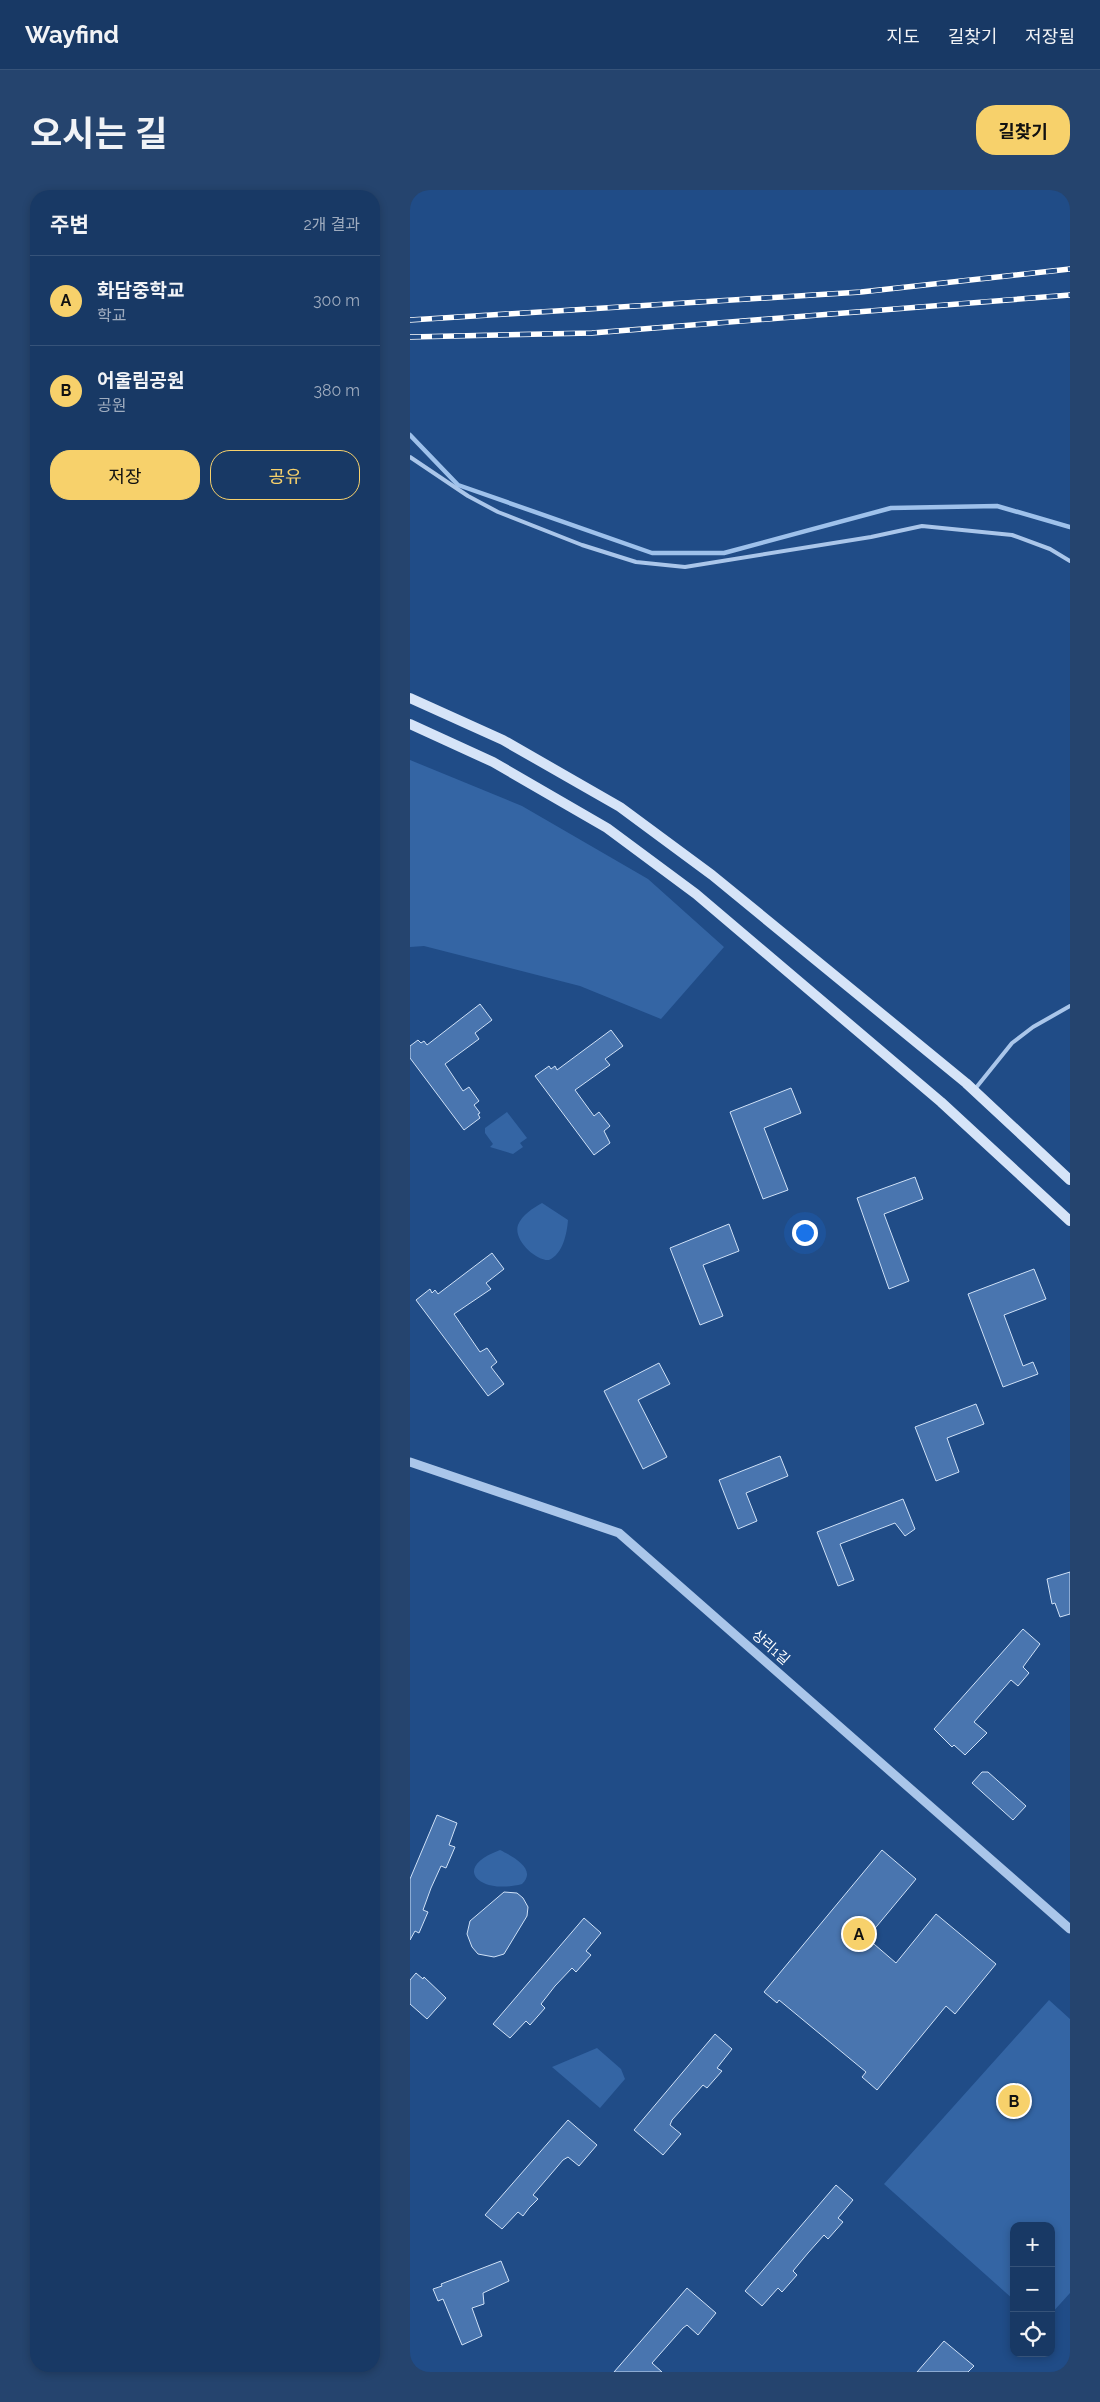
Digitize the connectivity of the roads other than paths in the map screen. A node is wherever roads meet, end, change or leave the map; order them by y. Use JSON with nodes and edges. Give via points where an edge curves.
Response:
{"nodes":[{"id":1,"x":410,"y":457,"type":"edge"},
{"id":2,"x":1070,"y":561,"type":"edge"},
{"id":3,"x":410,"y":698,"type":"edge"},
{"id":4,"x":410,"y":724,"type":"edge"},
{"id":5,"x":1070,"y":1006,"type":"edge"},
{"id":6,"x":974,"y":1090,"type":"junction"},
{"id":7,"x":1070,"y":1180,"type":"edge"},
{"id":8,"x":1070,"y":1221,"type":"edge"},
{"id":9,"x":410,"y":1462,"type":"edge"},
{"id":10,"x":1070,"y":1929,"type":"edge"}],
"edges":[{"from":1,"to":2,"type":"lane","via":[[498,512],[582,546],[636,562],[684,567],[922,526],[1012,535],[1050,549]]},
{"from":3,"to":6,"type":"main road","via":[[503,740],[620,807],[712,875]]},
{"from":4,"to":8,"type":"main road","via":[[493,762],[607,828],[696,894],[941,1102]]},
{"from":5,"to":6,"type":"lane","via":[[1012,1043]]},
{"from":6,"to":7,"type":"main road"},
{"from":9,"to":10,"type":"street","name":"상리1길","via":[[619,1533]]}]}
